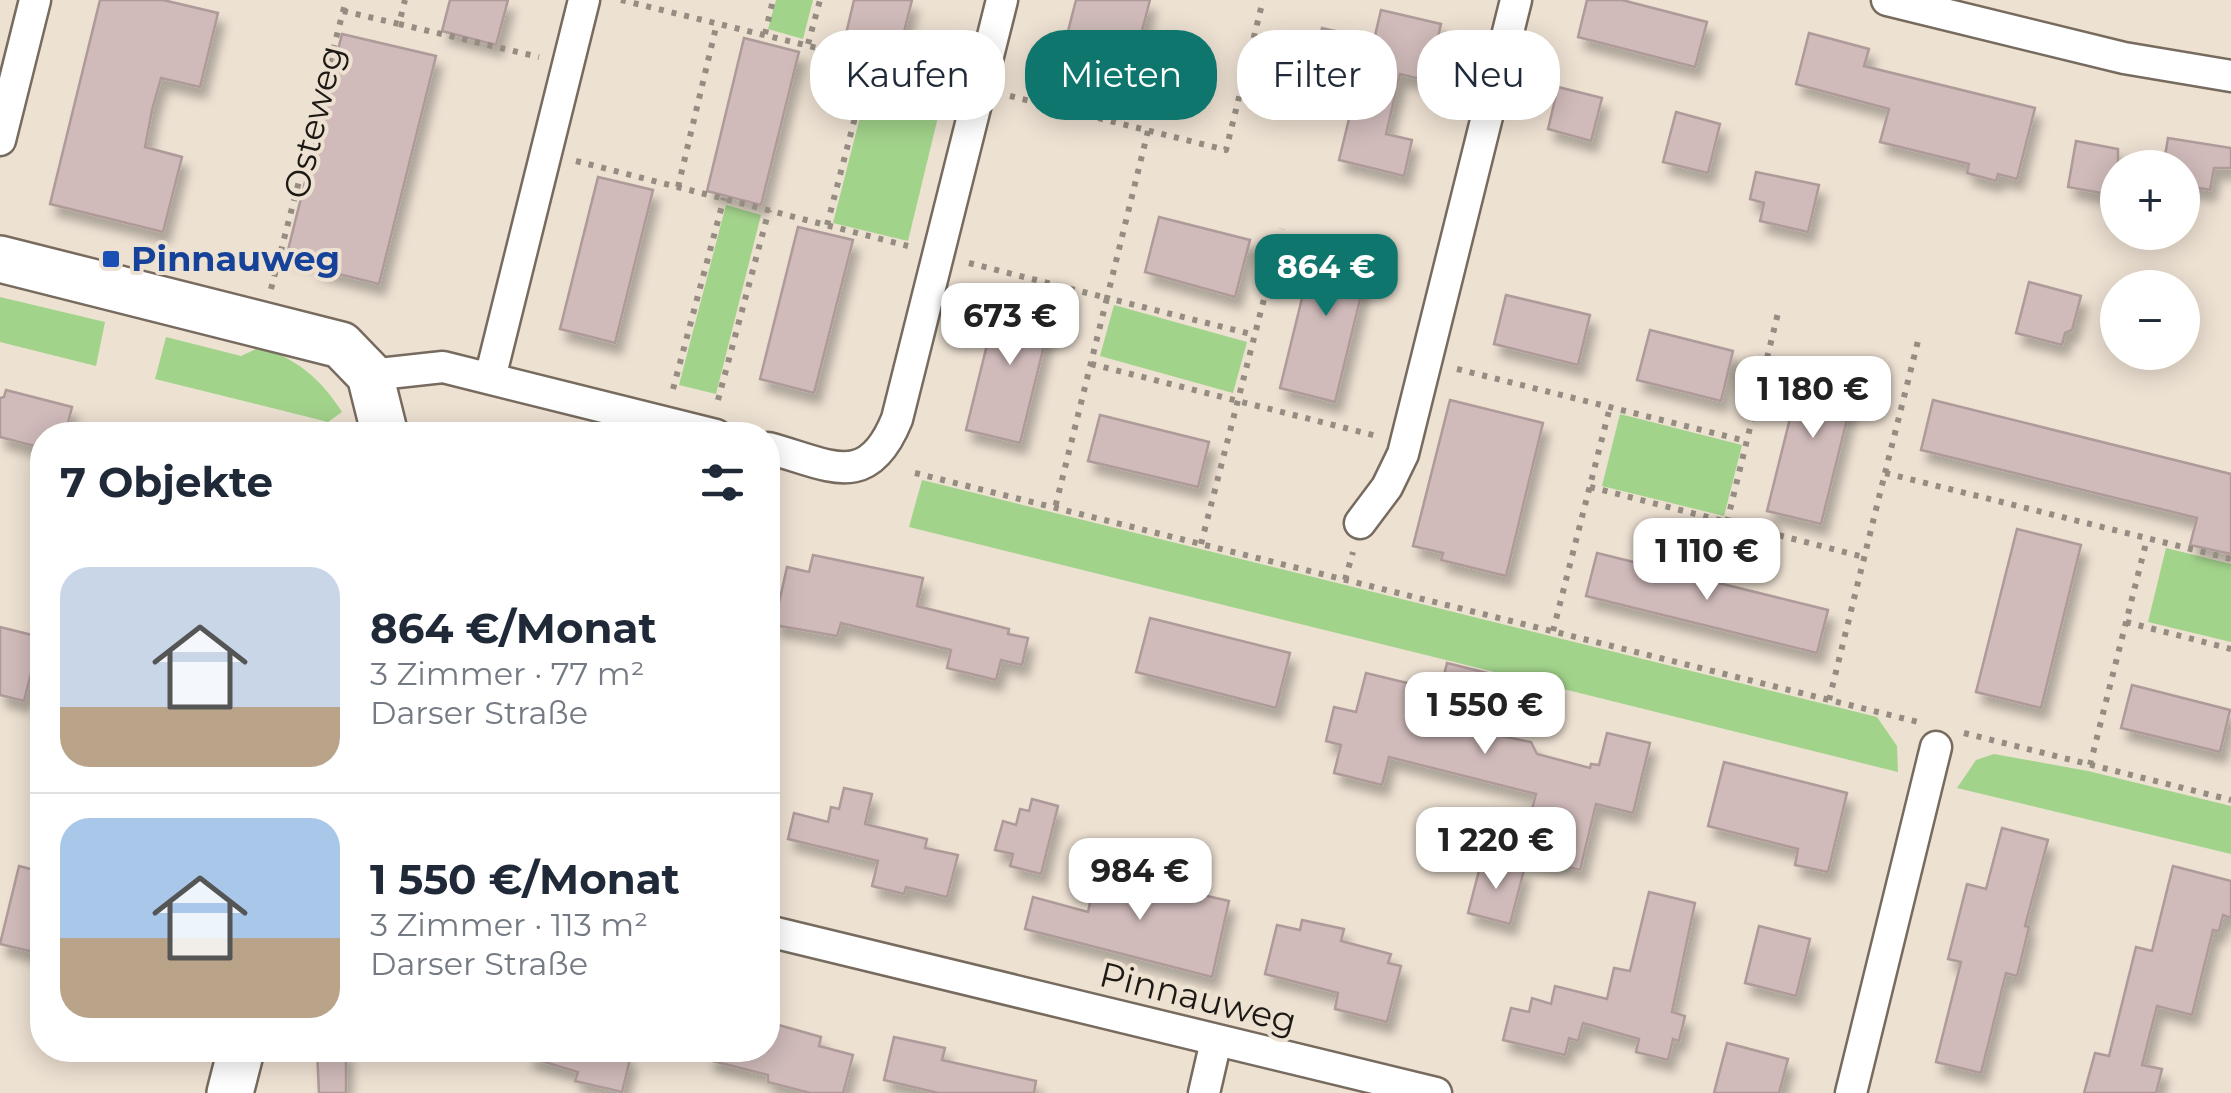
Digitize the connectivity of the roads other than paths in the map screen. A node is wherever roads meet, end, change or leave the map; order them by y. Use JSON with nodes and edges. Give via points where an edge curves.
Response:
{"nodes":[{"id":1,"x":35,"y":0,"type":"edge"},
{"id":2,"x":584,"y":0,"type":"edge"},
{"id":3,"x":1002,"y":0,"type":"edge"},
{"id":4,"x":1516,"y":0,"type":"edge"},
{"id":5,"x":1888,"y":0,"type":"edge"},
{"id":6,"x":2231,"y":76,"type":"edge"},
{"id":7,"x":0,"y":140,"type":"edge"},
{"id":8,"x":0,"y":259,"type":"edge"},
{"id":9,"x":370,"y":375,"type":"junction"},
{"id":10,"x":490,"y":378,"type":"junction"},
{"id":11,"x":383,"y":422,"type":"edge"},
{"id":12,"x":664,"y":422,"type":"edge"},
{"id":13,"x":780,"y":451,"type":"edge"},
{"id":14,"x":1360,"y":523,"type":"dead end"},
{"id":15,"x":1941,"y":734,"type":"road end"},
{"id":16,"x":780,"y":934,"type":"edge"},
{"id":17,"x":1216,"y":1041,"type":"junction"},
{"id":18,"x":238,"y":1062,"type":"edge"},
{"id":19,"x":230,"y":1093,"type":"edge"},
{"id":20,"x":1204,"y":1093,"type":"edge"},
{"id":21,"x":1436,"y":1093,"type":"edge"},
{"id":22,"x":1851,"y":1093,"type":"edge"}],
"edges":[{"from":1,"to":7,"type":"street"},
{"from":2,"to":10,"type":"street"},
{"from":3,"to":13,"type":"street","via":[[897,419],[882,452],[850,469]]},
{"from":4,"to":14,"type":"street","via":[[1404,454]]},
{"from":5,"to":6,"type":"street"},
{"from":8,"to":9,"type":"street","via":[[342,345]]},
{"from":9,"to":10,"type":"street","via":[[444,367]]},
{"from":9,"to":11,"type":"street"},
{"from":10,"to":12,"type":"street"},
{"from":15,"to":22,"type":"street"},
{"from":16,"to":17,"type":"street","name":"Pinnauweg"},
{"from":17,"to":20,"type":"street"},
{"from":17,"to":21,"type":"street","name":"Pinnauweg"},
{"from":18,"to":19,"type":"street"}]}
